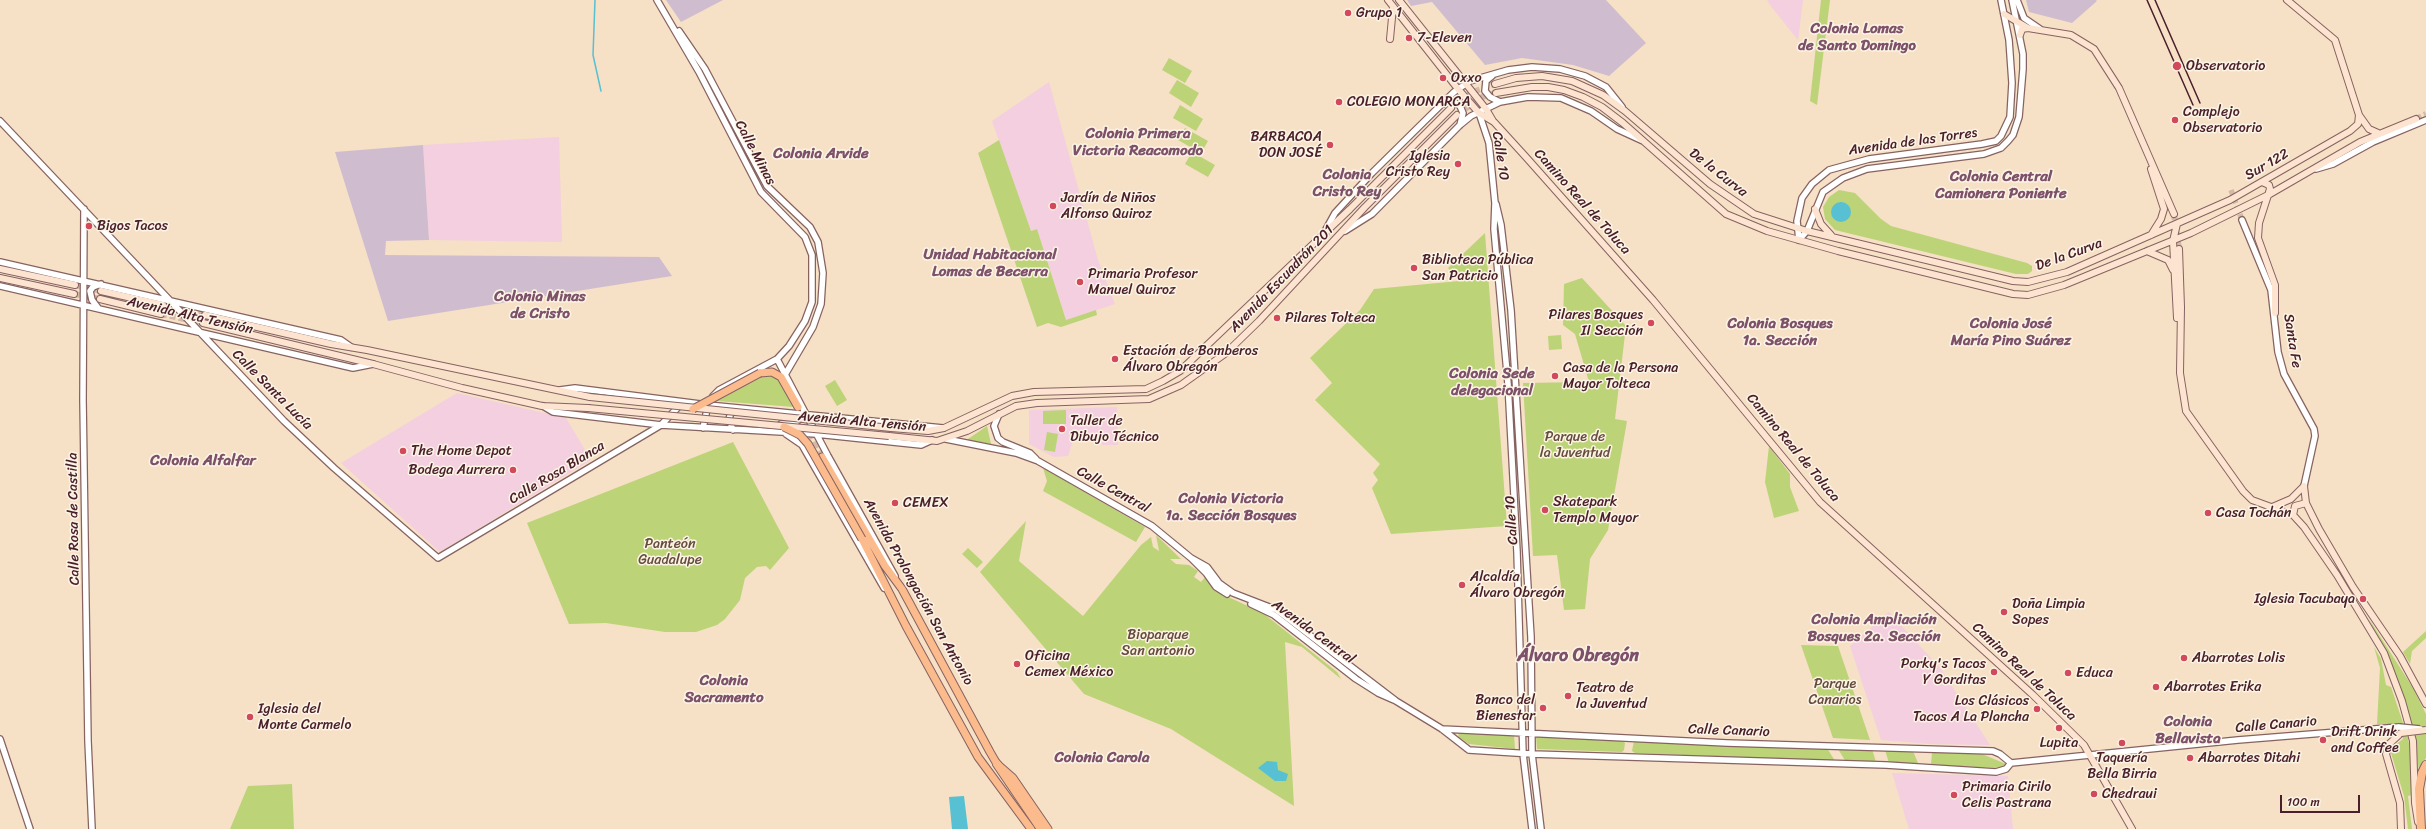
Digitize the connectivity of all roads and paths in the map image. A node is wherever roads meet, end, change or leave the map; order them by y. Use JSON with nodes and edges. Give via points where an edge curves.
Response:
{"nodes":[{"id":1,"x":657,"y":0,"type":"edge"},
{"id":2,"x":1388,"y":0,"type":"edge"},
{"id":3,"x":1399,"y":0,"type":"edge"},
{"id":4,"x":2001,"y":0,"type":"edge"},
{"id":5,"x":2012,"y":0,"type":"edge"},
{"id":6,"x":2018,"y":0,"type":"edge"},
{"id":7,"x":2287,"y":0,"type":"edge"},
{"id":8,"x":1393,"y":7,"type":"junction"},
{"id":9,"x":2004,"y":14,"type":"junction"},
{"id":10,"x":2018,"y":23,"type":"junction"},
{"id":11,"x":2028,"y":28,"type":"junction"},
{"id":12,"x":676,"y":29,"type":"junction"},
{"id":13,"x":2040,"y":29,"type":"junction"},
{"id":14,"x":2020,"y":36,"type":"junction"},
{"id":15,"x":1390,"y":39,"type":"dead end"},
{"id":16,"x":1495,"y":73,"type":"junction"},
{"id":17,"x":1466,"y":84,"type":"junction"},
{"id":18,"x":1495,"y":84,"type":"tunnel mouth"},
{"id":19,"x":1458,"y":89,"type":"junction"},
{"id":20,"x":1496,"y":93,"type":"tunnel mouth"},
{"id":21,"x":1500,"y":102,"type":"junction"},
{"id":22,"x":1442,"y":104,"type":"junction"},
{"id":23,"x":1451,"y":108,"type":"tunnel mouth"},
{"id":24,"x":1486,"y":109,"type":"junction"},
{"id":25,"x":1625,"y":111,"type":"junction"},
{"id":26,"x":1479,"y":113,"type":"junction"},
{"id":27,"x":1457,"y":115,"type":"tunnel mouth"},
{"id":28,"x":2359,"y":115,"type":"junction"},
{"id":29,"x":2416,"y":118,"type":"tunnel mouth"},
{"id":30,"x":2426,"y":120,"type":"edge"},
{"id":31,"x":0,"y":121,"type":"edge"},
{"id":32,"x":1494,"y":122,"type":"junction"},
{"id":33,"x":1460,"y":125,"type":"junction"},
{"id":34,"x":2378,"y":134,"type":"junction"},
{"id":35,"x":1644,"y":142,"type":"junction"},
{"id":36,"x":2148,"y":156,"type":"junction"},
{"id":37,"x":2310,"y":171,"type":"junction"},
{"id":38,"x":2262,"y":182,"type":"junction"},
{"id":39,"x":2270,"y":194,"type":"junction"},
{"id":40,"x":84,"y":209,"type":"junction"},
{"id":41,"x":1815,"y":209,"type":"junction"},
{"id":42,"x":2240,"y":210,"type":"joint"},
{"id":43,"x":1497,"y":212,"type":"junction"},
{"id":44,"x":2174,"y":214,"type":"tunnel mouth"},
{"id":45,"x":2242,"y":220,"type":"tunnel mouth"},
{"id":46,"x":807,"y":224,"type":"junction"},
{"id":47,"x":2177,"y":224,"type":"junction"},
{"id":48,"x":1798,"y":228,"type":"junction"},
{"id":49,"x":798,"y":230,"type":"junction"},
{"id":50,"x":1807,"y":230,"type":"junction"},
{"id":51,"x":1345,"y":231,"type":"junction"},
{"id":52,"x":1324,"y":233,"type":"junction"},
{"id":53,"x":2150,"y":236,"type":"junction"},
{"id":54,"x":1832,"y":237,"type":"junction"},
{"id":55,"x":1799,"y":240,"type":"junction"},
{"id":56,"x":2173,"y":241,"type":"junction"},
{"id":57,"x":2179,"y":249,"type":"tunnel mouth"},
{"id":58,"x":2147,"y":251,"type":"junction"},
{"id":59,"x":0,"y":262,"type":"edge"},
{"id":60,"x":0,"y":269,"type":"edge"},
{"id":61,"x":2174,"y":272,"type":"junction"},
{"id":62,"x":0,"y":278,"type":"edge"},
{"id":63,"x":84,"y":280,"type":"junction"},
{"id":64,"x":101,"y":284,"type":"junction"},
{"id":65,"x":75,"y":285,"type":"tunnel mouth"},
{"id":66,"x":0,"y":286,"type":"edge"},
{"id":67,"x":101,"y":291,"type":"tunnel mouth"},
{"id":68,"x":74,"y":294,"type":"tunnel mouth"},
{"id":69,"x":100,"y":299,"type":"tunnel mouth"},
{"id":70,"x":169,"y":300,"type":"junction"},
{"id":71,"x":163,"y":305,"type":"tunnel mouth"},
{"id":72,"x":84,"y":306,"type":"junction"},
{"id":73,"x":98,"y":308,"type":"junction"},
{"id":74,"x":2275,"y":313,"type":"junction"},
{"id":75,"x":161,"y":314,"type":"tunnel mouth"},
{"id":76,"x":205,"y":315,"type":"tunnel mouth"},
{"id":77,"x":203,"y":323,"type":"tunnel mouth"},
{"id":78,"x":197,"y":330,"type":"junction"},
{"id":79,"x":2180,"y":332,"type":"junction"},
{"id":80,"x":355,"y":349,"type":"junction"},
{"id":81,"x":777,"y":358,"type":"junction"},
{"id":82,"x":373,"y":364,"type":"junction"},
{"id":83,"x":786,"y":373,"type":"junction"},
{"id":84,"x":557,"y":390,"type":"junction"},
{"id":85,"x":1126,"y":390,"type":"junction"},
{"id":86,"x":1127,"y":400,"type":"junction"},
{"id":87,"x":683,"y":402,"type":"junction"},
{"id":88,"x":708,"y":405,"type":"junction"},
{"id":89,"x":542,"y":406,"type":"junction"},
{"id":90,"x":733,"y":407,"type":"junction"},
{"id":91,"x":798,"y":407,"type":"tunnel mouth"},
{"id":92,"x":692,"y":409,"type":"junction"},
{"id":93,"x":1000,"y":412,"type":"junction"},
{"id":94,"x":806,"y":413,"type":"junction"},
{"id":95,"x":661,"y":425,"type":"junction"},
{"id":96,"x":703,"y":428,"type":"junction"},
{"id":97,"x":944,"y":428,"type":"junction"},
{"id":98,"x":733,"y":430,"type":"junction"},
{"id":99,"x":784,"y":430,"type":"junction"},
{"id":100,"x":753,"y":432,"type":"junction"},
{"id":101,"x":816,"y":434,"type":"junction"},
{"id":102,"x":932,"y":440,"type":"junction"},
{"id":103,"x":946,"y":440,"type":"junction"},
{"id":104,"x":825,"y":456,"type":"junction"},
{"id":105,"x":1038,"y":461,"type":"junction"},
{"id":106,"x":813,"y":464,"type":"junction"},
{"id":107,"x":2304,"y":486,"type":"junction"},
{"id":108,"x":2306,"y":503,"type":"junction"},
{"id":109,"x":2270,"y":508,"type":"junction"},
{"id":110,"x":2293,"y":515,"type":"junction"},
{"id":111,"x":438,"y":558,"type":"joint"},
{"id":112,"x":1191,"y":558,"type":"joint"},
{"id":113,"x":893,"y":602,"type":"junction"},
{"id":114,"x":2416,"y":683,"type":"junction"},
{"id":115,"x":2426,"y":697,"type":"edge"},
{"id":116,"x":2426,"y":704,"type":"edge"},
{"id":117,"x":1442,"y":729,"type":"junction"},
{"id":118,"x":2400,"y":730,"type":"junction"},
{"id":119,"x":2426,"y":730,"type":"edge"},
{"id":120,"x":1522,"y":734,"type":"junction"},
{"id":121,"x":1531,"y":734,"type":"junction"},
{"id":122,"x":0,"y":739,"type":"edge"},
{"id":123,"x":1469,"y":750,"type":"joint"},
{"id":124,"x":1523,"y":754,"type":"junction"},
{"id":125,"x":1532,"y":754,"type":"junction"},
{"id":126,"x":2091,"y":754,"type":"junction"},
{"id":127,"x":2012,"y":763,"type":"junction"},
{"id":128,"x":997,"y":764,"type":"junction"},
{"id":129,"x":2426,"y":765,"type":"edge"},
{"id":130,"x":1532,"y":828,"type":"edge"},
{"id":131,"x":30,"y":829,"type":"edge"},
{"id":132,"x":92,"y":829,"type":"edge"},
{"id":133,"x":1031,"y":829,"type":"edge"},
{"id":134,"x":1041,"y":829,"type":"edge"},
{"id":135,"x":1048,"y":829,"type":"edge"},
{"id":136,"x":1541,"y":829,"type":"edge"},
{"id":137,"x":2132,"y":829,"type":"edge"},
{"id":138,"x":2401,"y":829,"type":"edge"},
{"id":139,"x":2420,"y":829,"type":"edge"}],
"edges":[{"from":1,"to":12,"type":"street","name":"Calle Minas"},
{"from":2,"to":8,"type":"main road","name":"Camino Real de Toluca"},
{"from":3,"to":17,"type":"main road","name":"Camino Real de Toluca"},
{"from":4,"to":9,"type":"street","name":"Avenida de las Torres"},
{"from":5,"to":10,"type":"street","name":"Avenida de las Torres"},
{"from":6,"to":13,"type":"street","via":[[2024,18]]},
{"from":7,"to":28,"type":"main road","via":[[2335,40]]},
{"from":8,"to":15,"type":"main road"},
{"from":8,"to":19,"type":"main road","name":"Camino Real de Toluca"},
{"from":9,"to":10,"type":"main road"},
{"from":9,"to":48,"type":"street","name":"Avenida de las Torres","via":[[2012,61],[2012,83],[2010,117],[2001,136],[1996,141],[1982,144],[1869,159],[1829,170],[1805,193],[1799,208]]},
{"from":10,"to":11,"type":"main road"},
{"from":10,"to":14,"type":"street","name":"Avenida de las Torres"},
{"from":11,"to":13,"type":"main road"},
{"from":11,"to":14,"type":"main road","via":[[2022,29]]},
{"from":12,"to":46,"type":"street","name":"Calle Minas","via":[[702,65],[768,186]]},
{"from":12,"to":49,"type":"street","name":"Calle Minas","via":[[761,192]]},
{"from":13,"to":36,"type":"main road","via":[[2071,35],[2094,49],[2119,88]]},
{"from":14,"to":41,"type":"street","name":"Avenida de las Torres","via":[[2023,68],[2019,117],[2013,135],[2000,148],[1984,154],[1867,169],[1830,186],[1820,196]]},
{"from":16,"to":17,"type":"street","name":"De la Curva"},
{"from":16,"to":21,"type":"street","via":[[1486,81],[1485,88],[1487,94]]},
{"from":16,"to":25,"type":"street","name":"De la Curva","via":[[1532,68],[1560,69],[1585,76],[1606,86]]},
{"from":17,"to":19,"type":"street","name":"De la Curva"},
{"from":17,"to":24,"type":"main road","name":"Camino Real de Toluca"},
{"from":18,"to":25,"type":"main road","via":[[1516,78],[1542,76],[1572,81],[1603,95]]},
{"from":19,"to":22,"type":"street","name":"De la Curva"},
{"from":19,"to":26,"type":"main road","name":"Camino Real de Toluca"},
{"from":20,"to":35,"type":"main road","via":[[1532,87],[1564,90],[1602,106]]},
{"from":21,"to":24,"type":"street","name":"De la Curva"},
{"from":21,"to":35,"type":"street","name":"De la Curva","via":[[1528,97],[1561,98],[1590,111],[1617,129]]},
{"from":22,"to":33,"type":"street","via":[[1454,102],[1460,106],[1463,113]]},
{"from":22,"to":52,"type":"street","name":"De la Curva","via":[[1341,207]]},
{"from":23,"to":52,"type":"main road","name":"Avenida Escuadrón 201"},
{"from":24,"to":26,"type":"street","name":"De la Curva"},
{"from":24,"to":32,"type":"main road","name":"Camino Real de Toluca"},
{"from":25,"to":48,"type":"main road","name":"De la Curva","via":[[1731,200],[1754,214]]},
{"from":26,"to":32,"type":"main road","name":"Camino Real de Toluca"},
{"from":26,"to":33,"type":"street","name":"De la Curva"},
{"from":26,"to":43,"type":"street","name":"Calle 10","via":[[1489,144]]},
{"from":27,"to":51,"type":"main road","name":"Avenida Escuadrón 201","via":[[1365,207]]},
{"from":28,"to":34,"type":"main road","via":[[2370,129]]},
{"from":28,"to":38,"type":"main road","name":"Sur 122","via":[[2358,124],[2350,131]]},
{"from":29,"to":34,"type":"main road","name":"Sur 122"},
{"from":30,"to":37,"type":"street","name":"Sur 122","via":[[2373,142],[2333,164]]},
{"from":31,"to":40,"type":"street","name":"Calle Santa Lucía"},
{"from":32,"to":126,"type":"main road","name":"Camino Real de Toluca","via":[[1653,300],[1820,502],[2033,695]]},
{"from":33,"to":51,"type":"street","name":"De la Curva","via":[[1372,214]]},
{"from":34,"to":37,"type":"main road","name":"Sur 122"},
{"from":35,"to":55,"type":"main road","name":"De la Curva","via":[[1726,214]]},
{"from":36,"to":44,"type":"main road"},
{"from":36,"to":53,"type":"main road","via":[[2164,209]]},
{"from":37,"to":39,"type":"main road","name":"Sur 122"},
{"from":38,"to":39,"type":"main road","via":[[2270,187]]},
{"from":38,"to":47,"type":"main road","name":"Sur 122"},
{"from":39,"to":42,"type":"main road","name":"Sur 122"},
{"from":39,"to":74,"type":"main road","via":[[2259,223],[2258,238],[2275,285]]},
{"from":40,"to":63,"type":"street","name":"Calle Rosa de Castilla"},
{"from":40,"to":70,"type":"street","name":"Calle Santa Lucía"},
{"from":41,"to":50,"type":"street","name":"Avenida de las Torres"},
{"from":41,"to":54,"type":"main road","via":[[1821,224]]},
{"from":42,"to":56,"type":"main road","name":"De la Curva"},
{"from":43,"to":120,"type":"street","name":"Calle 10","via":[[1517,552]]},
{"from":43,"to":121,"type":"street","name":"Calle 10","via":[[1511,310],[1531,637]]},
{"from":45,"to":74,"type":"street","name":"Santa Fe","via":[[2271,290]]},
{"from":46,"to":49,"type":"street"},
{"from":46,"to":83,"type":"street","name":"Calle Minas","via":[[816,235],[821,254],[822,304],[813,327]]},
{"from":47,"to":53,"type":"main road","name":"De la Curva"},
{"from":47,"to":56,"type":"main road"},
{"from":48,"to":50,"type":"main road","name":"De la Curva"},
{"from":48,"to":55,"type":"street","name":"Avenida de las Torres"},
{"from":49,"to":81,"type":"street","name":"Calle Minas","via":[[805,237],[810,250],[812,302],[805,321],[789,346]]},
{"from":50,"to":54,"type":"main road","name":"De la Curva"},
{"from":50,"to":55,"type":"street","name":"Avenida de las Torres"},
{"from":51,"to":86,"type":"main road","name":"Avenida Escuadrón 201","via":[[1259,321],[1209,367],[1157,398]]},
{"from":52,"to":85,"type":"main road","name":"Avenida Escuadrón 201","via":[[1180,371],[1146,389]]},
{"from":53,"to":54,"type":"main road","name":"De la Curva","via":[[2068,272],[2028,282],[2012,281]]},
{"from":55,"to":58,"type":"main road","name":"De la Curva","via":[[2013,294],[2028,295],[2064,285]]},
{"from":56,"to":58,"type":"main road","name":"De la Curva"},
{"from":56,"to":61,"type":"main road"},
{"from":57,"to":79,"type":"main road"},
{"from":58,"to":61,"type":"main road","via":[[2168,260]]},
{"from":59,"to":63,"type":"street","name":"Avenida Alta Tensión"},
{"from":60,"to":65,"type":"main road"},
{"from":61,"to":79,"type":"main road"},
{"from":62,"to":68,"type":"main road"},
{"from":63,"to":64,"type":"street","name":"Avenida Alta Tensión"},
{"from":63,"to":72,"type":"street","name":"Calle Rosa de Castilla"},
{"from":64,"to":70,"type":"street","name":"Avenida Alta Tensión"},
{"from":64,"to":73,"type":"street","via":[[90,291],[92,300]]},
{"from":66,"to":72,"type":"street","name":"Avenida Alta Tensión"},
{"from":67,"to":71,"type":"main road","name":"Avenida Alta Tensión"},
{"from":69,"to":75,"type":"main road","name":"Avenida Alta Tensión"},
{"from":70,"to":78,"type":"street","name":"Calle Santa Lucía"},
{"from":70,"to":80,"type":"street","name":"Avenida Alta Tensión","via":[[341,340]]},
{"from":72,"to":73,"type":"street","name":"Avenida Alta Tensión"},
{"from":72,"to":132,"type":"street","name":"Calle Rosa de Castilla","via":[[88,741]]},
{"from":73,"to":78,"type":"street","name":"Avenida Alta Tensión"},
{"from":74,"to":107,"type":"street","name":"Santa Fe","via":[[2278,352],[2284,374],[2314,429],[2315,436]]},
{"from":76,"to":80,"type":"main road","name":"Avenida Alta Tensión"},
{"from":77,"to":82,"type":"main road","name":"Avenida Alta Tensión"},
{"from":78,"to":82,"type":"street","name":"Avenida Alta Tensión","via":[[353,368]]},
{"from":78,"to":111,"type":"street","name":"Calle Santa Lucía","via":[[284,421]]},
{"from":79,"to":109,"type":"main road","via":[[2180,374],[2186,411],[2243,491],[2252,500]]},
{"from":80,"to":84,"type":"main road","name":"Avenida Alta Tensión"},
{"from":81,"to":83,"type":"street"},
{"from":81,"to":88,"type":"street","name":"Calle Minas","via":[[719,390]]},
{"from":82,"to":89,"type":"main road","name":"Avenida Alta Tensión"},
{"from":83,"to":94,"type":"street"},
{"from":84,"to":87,"type":"street","name":"Avenida Alta Tensión","via":[[576,388]]},
{"from":84,"to":92,"type":"main road","name":"Avenida Alta Tensión","bridge":true,"via":[[590,397]]},
{"from":85,"to":86,"type":"main road"},
{"from":85,"to":97,"type":"main road","name":"Avenida Escuadrón 201","via":[[1034,392],[1012,396]]},
{"from":86,"to":93,"type":"main road","name":"Avenida Escuadrón 201","via":[[1036,403]]},
{"from":87,"to":88,"type":"street","name":"Avenida Alta Tensión"},
{"from":87,"to":95,"type":"street","name":"Calle Rosa Blanca"},
{"from":88,"to":90,"type":"street","name":"Avenida Alta Tensión"},
{"from":88,"to":96,"type":"street","name":"Calle Minas"},
{"from":89,"to":95,"type":"street","name":"Avenida Alta Tensión","via":[[553,412]]},
{"from":89,"to":99,"type":"main road","name":"Avenida Alta Tensión","bridge":true,"via":[[588,408]]},
{"from":90,"to":94,"type":"street","name":"Avenida Alta Tensión"},
{"from":90,"to":98,"type":"street","via":[[728,419]]},
{"from":91,"to":92,"type":"main road","bridge":true,"via":[[781,377],[772,372],[760,374]]},
{"from":92,"to":97,"type":"main road","name":"Avenida Alta Tensión","bridge":true,"via":[[928,431]]},
{"from":93,"to":103,"type":"main road","name":"Avenida Escuadrón 201"},
{"from":93,"to":105,"type":"street","name":"Calle Central","via":[[994,426],[998,438],[1030,453]]},
{"from":94,"to":97,"type":"street","name":"Avenida Alta Tensión"},
{"from":94,"to":100,"type":"street","via":[[798,422],[767,423]]},
{"from":94,"to":101,"type":"street"},
{"from":95,"to":96,"type":"street","name":"Avenida Alta Tensión"},
{"from":95,"to":111,"type":"street","name":"Calle Rosa Blanca"},
{"from":96,"to":98,"type":"street","name":"Avenida Alta Tensión"},
{"from":98,"to":100,"type":"street","name":"Avenida Alta Tensión"},
{"from":99,"to":100,"type":"street","name":"Avenida Alta Tensión"},
{"from":99,"to":101,"type":"street","name":"Avenida Alta Tensión"},
{"from":99,"to":102,"type":"main road","name":"Avenida Alta Tensión","bridge":true},
{"from":99,"to":106,"type":"street","name":"Avenida Prolongación San Antonio","via":[[802,446]]},
{"from":99,"to":113,"type":"main road","bridge":true,"via":[[800,435],[808,444],[862,539]]},
{"from":101,"to":102,"type":"street","name":"Avenida Alta Tensión","via":[[921,445]]},
{"from":101,"to":104,"type":"street"},
{"from":102,"to":103,"type":"main road","name":"Avenida Escuadrón 201"},
{"from":103,"to":105,"type":"street","name":"Calle Central","via":[[1016,453]]},
{"from":104,"to":106,"type":"street","via":[[818,456]]},
{"from":104,"to":128,"type":"main road","name":"Avenida Prolongación San Antonio","via":[[885,566],[902,589]]},
{"from":105,"to":112,"type":"street","name":"Calle Central","via":[[1152,526]]},
{"from":106,"to":113,"type":"street","name":"Avenida Prolongación San Antonio"},
{"from":107,"to":108,"type":"main road"},
{"from":107,"to":109,"type":"main road","via":[[2291,499]]},
{"from":108,"to":110,"type":"main road","via":[[2295,506]]},
{"from":108,"to":114,"type":"main road","via":[[2353,587]]},
{"from":109,"to":110,"type":"main road"},
{"from":110,"to":139,"type":"main road","via":[[2319,546],[2389,664],[2413,741],[2414,803]]},
{"from":112,"to":117,"type":"street","name":"Avenida Central","via":[[1222,591],[1274,615],[1378,693]]},
{"from":113,"to":133,"type":"main road","name":"Avenida Prolongación San Antonio","via":[[978,757]]},
{"from":114,"to":115,"type":"main road"},
{"from":114,"to":116,"type":"main road"},
{"from":117,"to":120,"type":"street","name":"Calle Canario"},
{"from":117,"to":123,"type":"street","name":"Avenida Central"},
{"from":118,"to":119,"type":"main road","bridge":true},
{"from":118,"to":126,"type":"street","name":"Calle Canario","via":[[2374,728]]},
{"from":118,"to":138,"type":"main road","via":[[2387,748],[2388,767],[2400,803]]},
{"from":120,"to":121,"type":"street","name":"Calle Canario"},
{"from":120,"to":124,"type":"street","name":"Calle 10"},
{"from":121,"to":125,"type":"street","name":"Calle 10"},
{"from":121,"to":127,"type":"street","name":"Calle Canario","via":[[1993,752]]},
{"from":122,"to":131,"type":"street"},
{"from":123,"to":124,"type":"street","name":"Calle Canario"},
{"from":124,"to":125,"type":"street","name":"Calle Canario"},
{"from":124,"to":130,"type":"street","name":"Calle 10"},
{"from":125,"to":127,"type":"street","name":"Calle Canario","via":[[1886,765],[1996,772],[2006,769]]},
{"from":125,"to":136,"type":"street","name":"Calle 10"},
{"from":126,"to":127,"type":"street","name":"Calle Canario"},
{"from":126,"to":137,"type":"main road","name":"Camino Real de Toluca"},
{"from":128,"to":134,"type":"highway"},
{"from":128,"to":135,"type":"main road","name":"Avenida Prolongación San Antonio","via":[[1013,778]]},
{"from":129,"to":139,"type":"highway","via":[[2422,773],[2419,795]]}]}
